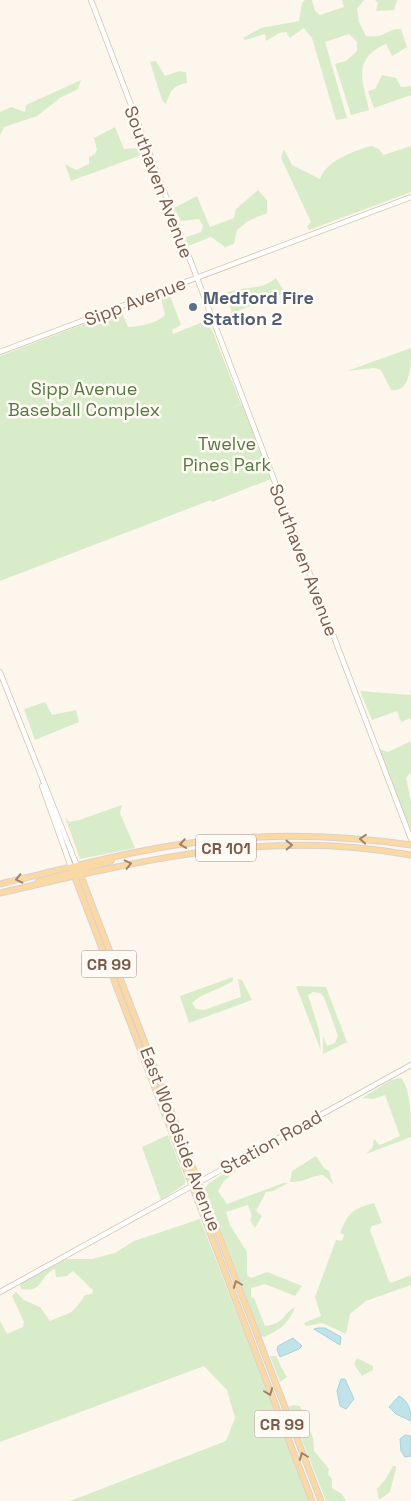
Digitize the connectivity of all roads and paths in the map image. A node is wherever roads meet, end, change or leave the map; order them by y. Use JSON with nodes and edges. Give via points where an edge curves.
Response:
{"nodes":[{"id":1,"x":91,"y":0,"type":"edge"},
{"id":2,"x":411,"y":197,"type":"edge"},
{"id":3,"x":196,"y":278,"type":"junction"},
{"id":4,"x":0,"y":352,"type":"edge"},
{"id":5,"x":0,"y":672,"type":"edge"},
{"id":6,"x":411,"y":839,"type":"edge"},
{"id":7,"x":411,"y":846,"type":"edge"},
{"id":8,"x":411,"y":855,"type":"edge"},
{"id":9,"x":76,"y":871,"type":"junction"},
{"id":10,"x":0,"y":884,"type":"edge"},
{"id":11,"x":0,"y":893,"type":"edge"},
{"id":12,"x":411,"y":1065,"type":"edge"},
{"id":13,"x":198,"y":1183,"type":"junction"},
{"id":14,"x":192,"y":1187,"type":"junction"},
{"id":15,"x":0,"y":1292,"type":"edge"},
{"id":16,"x":312,"y":1501,"type":"edge"},
{"id":17,"x":321,"y":1501,"type":"edge"}],
"edges":[{"from":1,"to":3,"type":"street","name":"Southaven Avenue"},
{"from":2,"to":3,"type":"street","name":"Sipp Avenue"},
{"from":3,"to":4,"type":"street","name":"Sipp Avenue"},
{"from":3,"to":6,"type":"street","name":"Southaven Avenue"},
{"from":5,"to":9,"type":"street","name":"East Woodside Avenue","number":"CR 99"},
{"from":7,"to":9,"type":"main road","number":"CR 101","one_way":true,"via":[[335,837],[274,836],[197,842],[123,856]]},
{"from":9,"to":8,"type":"main road","number":"CR 101","one_way":true,"via":[[176,854],[245,847],[329,846]]},
{"from":9,"to":10,"type":"main road","number":"CR 101","one_way":true},
{"from":9,"to":11,"type":"main road","number":"CR 101"},
{"from":9,"to":13,"type":"main road","name":"East Woodside Avenue","number":"CR 99"},
{"from":9,"to":14,"type":"main road","name":"East Woodside Avenue","number":"CR 99"},
{"from":12,"to":13,"type":"street","name":"Station Road"},
{"from":13,"to":14,"type":"street","name":"Station Road"},
{"from":17,"to":13,"type":"main road","name":"East Woodside Avenue","number":"CR 99","one_way":true},
{"from":14,"to":15,"type":"street","name":"Station Road"},
{"from":14,"to":16,"type":"main road","name":"East Woodside Avenue","number":"CR 99","one_way":true}]}
